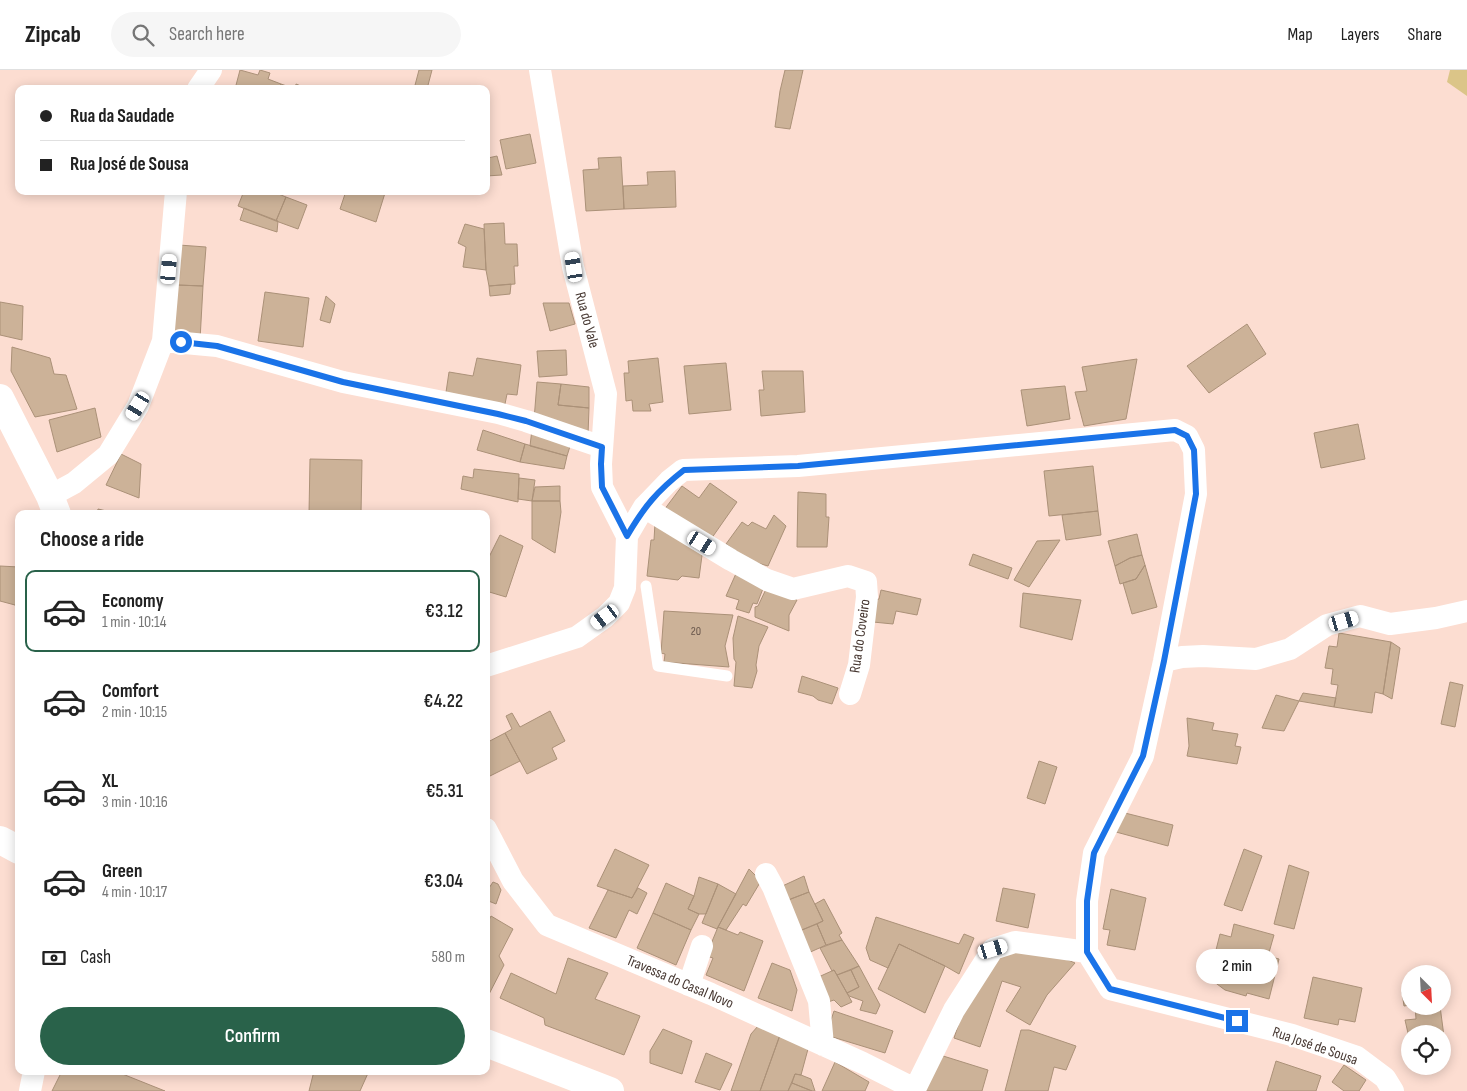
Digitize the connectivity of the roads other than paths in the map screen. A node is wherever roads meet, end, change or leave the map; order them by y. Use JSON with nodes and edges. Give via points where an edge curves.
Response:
{"nodes":[{"id":1,"x":211,"y":70,"type":"edge"},
{"id":2,"x":540,"y":70,"type":"edge"},
{"id":3,"x":201,"y":85,"type":"edge"},
{"id":4,"x":176,"y":195,"type":"edge"},
{"id":5,"x":163,"y":341,"type":"junction"},
{"id":6,"x":0,"y":398,"type":"edge"},
{"id":7,"x":602,"y":447,"type":"junction"},
{"id":8,"x":54,"y":505,"type":"edge"},
{"id":9,"x":644,"y":507,"type":"junction"},
{"id":10,"x":627,"y":536,"type":"junction"},
{"id":11,"x":646,"y":586,"type":"dead end"},
{"id":12,"x":1467,"y":611,"type":"edge"},
{"id":13,"x":1164,"y":661,"type":"junction"},
{"id":14,"x":490,"y":665,"type":"edge"},
{"id":15,"x":727,"y":676,"type":"dead end"},
{"id":16,"x":850,"y":694,"type":"dead end"},
{"id":17,"x":490,"y":837,"type":"edge"},
{"id":18,"x":0,"y":840,"type":"edge"},
{"id":19,"x":15,"y":848,"type":"edge"},
{"id":20,"x":766,"y":874,"type":"dead end"},
{"id":21,"x":702,"y":946,"type":"dead end"},
{"id":22,"x":1087,"y":952,"type":"junction"},
{"id":23,"x":689,"y":985,"type":"junction"},
{"id":24,"x":490,"y":1045,"type":"edge"},
{"id":25,"x":823,"y":1045,"type":"junction"},
{"id":26,"x":33,"y":1075,"type":"edge"},
{"id":27,"x":915,"y":1090,"type":"edge"},
{"id":28,"x":30,"y":1091,"type":"edge"},
{"id":29,"x":610,"y":1091,"type":"edge"},
{"id":30,"x":1393,"y":1091,"type":"edge"}],
"edges":[{"from":1,"to":3,"type":"street"},
{"from":2,"to":7,"type":"street","name":"Rua do Vale","via":[[574,267],[606,394]]},
{"from":4,"to":5,"type":"street"},
{"from":5,"to":7,"type":"street","via":[[217,346],[343,382],[526,421]]},
{"from":5,"to":8,"type":"street","via":[[138,406],[108,455]]},
{"from":6,"to":8,"type":"main road"},
{"from":7,"to":10,"type":"street","name":"Rua do Vale","via":[[602,487]]},
{"from":9,"to":10,"type":"street"},
{"from":9,"to":13,"type":"street","via":[[684,470],[798,466],[1175,430],[1187,436],[1194,450],[1196,494]]},
{"from":9,"to":16,"type":"street","name":"Rua do Coveiro","via":[[745,568],[793,589],[848,576],[866,582],[859,665]]},
{"from":10,"to":14,"type":"street","via":[[625,588],[619,603],[605,617],[577,637]]},
{"from":11,"to":15,"type":"lane","via":[[658,666]]},
{"from":12,"to":13,"type":"street","via":[[1390,624],[1360,616],[1328,625],[1290,649],[1256,659],[1203,656]]},
{"from":13,"to":22,"type":"street","via":[[1143,756],[1094,853],[1087,901]]},
{"from":17,"to":23,"type":"street","name":"Travessa do Casal Novo","via":[[512,881],[547,925]]},
{"from":18,"to":19,"type":"main road"},
{"from":20,"to":25,"type":"street","via":[[819,1001]]},
{"from":21,"to":23,"type":"street"},
{"from":22,"to":27,"type":"street","via":[[1015,942],[993,949],[954,1010]]},
{"from":22,"to":30,"type":"street","name":"Rua José de Sousa","via":[[1110,989],[1292,1035],[1357,1057],[1385,1078]]},
{"from":23,"to":25,"type":"street","name":"Travessa do Casal Novo"},
{"from":24,"to":29,"type":"main road"},
{"from":25,"to":27,"type":"street","name":"Travessa do Casal Novo"},
{"from":26,"to":28,"type":"street"}]}
